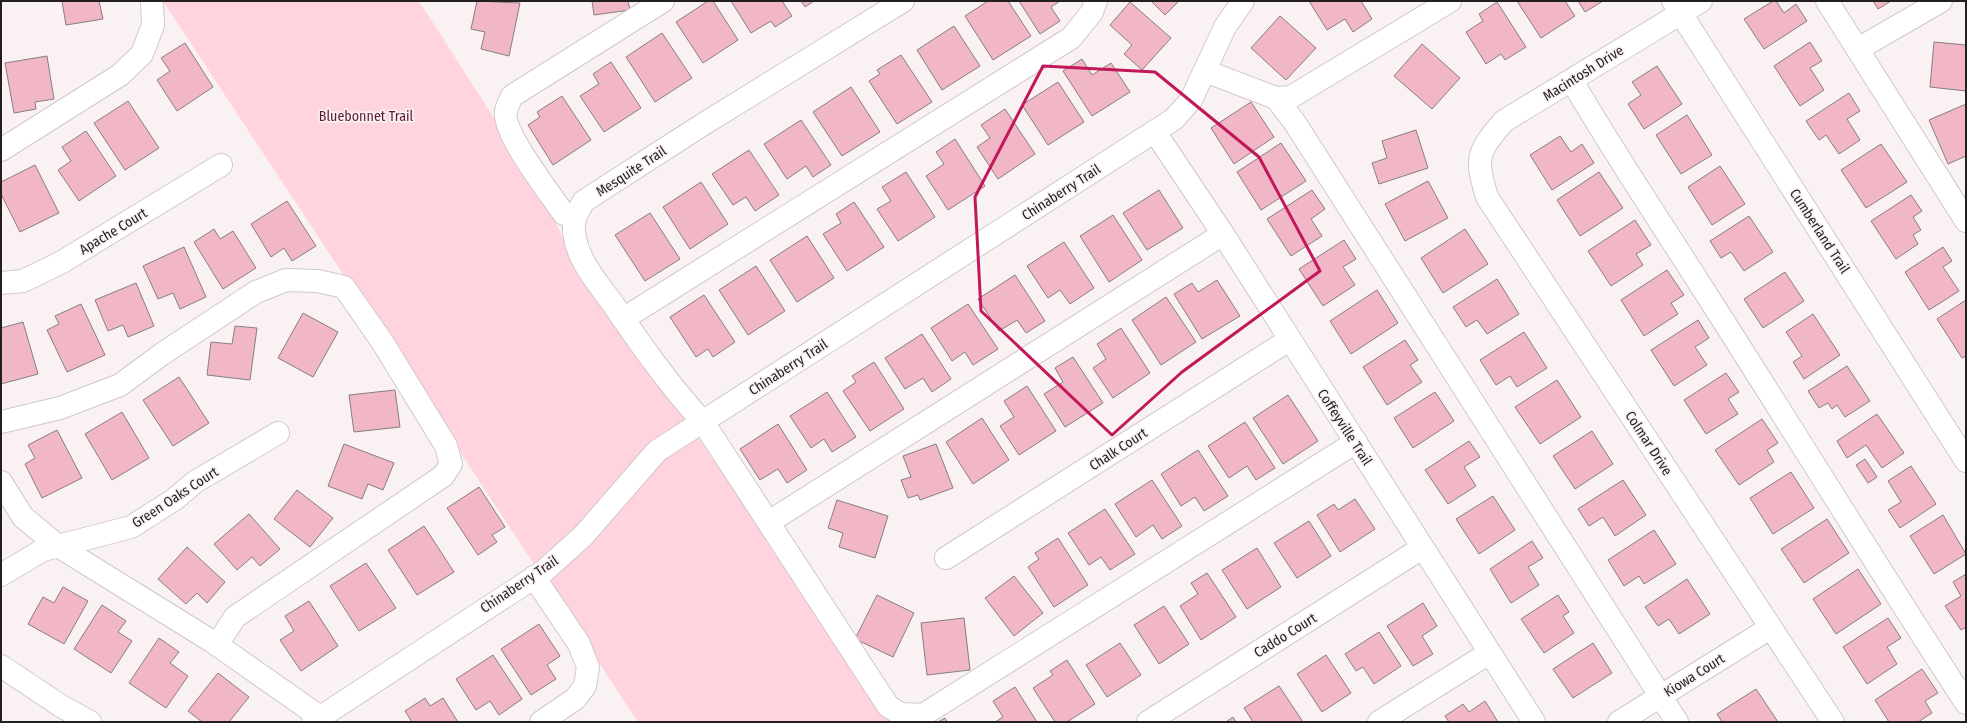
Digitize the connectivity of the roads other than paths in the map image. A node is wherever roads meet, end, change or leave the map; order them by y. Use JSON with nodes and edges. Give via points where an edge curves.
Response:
{"nodes":[{"id":1,"x":152,"y":1,"type":"edge"},
{"id":2,"x":663,"y":1,"type":"edge"},
{"id":3,"x":903,"y":1,"type":"edge"},
{"id":4,"x":1096,"y":1,"type":"edge"},
{"id":5,"x":1243,"y":1,"type":"edge"},
{"id":6,"x":1450,"y":1,"type":"edge"},
{"id":7,"x":1701,"y":1,"type":"edge"},
{"id":8,"x":1827,"y":1,"type":"edge"},
{"id":9,"x":1941,"y":1,"type":"edge"},
{"id":10,"x":1677,"y":7,"type":"edge"},
{"id":11,"x":1858,"y":48,"type":"junction"},
{"id":12,"x":1205,"y":71,"type":"junction"},
{"id":13,"x":1572,"y":81,"type":"junction"},
{"id":14,"x":1276,"y":98,"type":"junction"},
{"id":15,"x":1155,"y":132,"type":"junction"},
{"id":16,"x":1,"y":150,"type":"edge"},
{"id":17,"x":1479,"y":159,"type":"joint"},
{"id":18,"x":221,"y":165,"type":"dead end"},
{"id":19,"x":574,"y":216,"type":"junction"},
{"id":20,"x":1966,"y":221,"type":"edge"},
{"id":21,"x":1223,"y":234,"type":"junction"},
{"id":22,"x":1,"y":283,"type":"edge"},
{"id":23,"x":623,"y":319,"type":"junction"},
{"id":24,"x":1289,"y":340,"type":"junction"},
{"id":25,"x":1,"y":422,"type":"edge"},
{"id":26,"x":703,"y":422,"type":"junction"},
{"id":27,"x":278,"y":433,"type":"dead end"},
{"id":28,"x":1356,"y":442,"type":"junction"},
{"id":29,"x":1966,"y":461,"type":"edge"},
{"id":30,"x":1,"y":482,"type":"edge"},
{"id":31,"x":769,"y":522,"type":"junction"},
{"id":32,"x":58,"y":546,"type":"junction"},
{"id":33,"x":1422,"y":548,"type":"junction"},
{"id":34,"x":946,"y":558,"type":"dead end"},
{"id":35,"x":1,"y":575,"type":"edge"},
{"id":36,"x":534,"y":577,"type":"junction"},
{"id":37,"x":1770,"y":628,"type":"junction"},
{"id":38,"x":217,"y":645,"type":"junction"},
{"id":39,"x":1489,"y":653,"type":"junction"},
{"id":40,"x":1,"y":666,"type":"edge"},
{"id":41,"x":1661,"y":695,"type":"junction"},
{"id":42,"x":1966,"y":703,"type":"edge"},
{"id":43,"x":316,"y":720,"type":"edge"},
{"id":44,"x":90,"y":722,"type":"edge"},
{"id":45,"x":541,"y":722,"type":"edge"},
{"id":46,"x":1148,"y":722,"type":"edge"},
{"id":47,"x":1379,"y":722,"type":"edge"},
{"id":48,"x":1534,"y":722,"type":"edge"},
{"id":49,"x":1619,"y":722,"type":"edge"},
{"id":50,"x":1677,"y":722,"type":"edge"},
{"id":51,"x":1833,"y":722,"type":"edge"}],
"edges":[{"from":1,"to":16,"type":"street","via":[[152,25],[142,54],[120,75]]},
{"from":2,"to":19,"type":"street","via":[[512,96],[506,111],[508,127],[519,148],[564,214]]},
{"from":3,"to":19,"type":"street","name":"Mesquite Trail","via":[[702,124],[584,201]]},
{"from":4,"to":23,"type":"street","via":[[1092,12],[1071,38]]},
{"from":5,"to":12,"type":"street","name":"Chinaberry Trail","via":[[1225,27]]},
{"from":6,"to":14,"type":"street","via":[[1291,97]]},
{"from":7,"to":10,"type":"street","name":"Macintosh Drive"},
{"from":8,"to":11,"type":"street"},
{"from":9,"to":11,"type":"street"},
{"from":10,"to":13,"type":"street","name":"Macintosh Drive"},
{"from":10,"to":29,"type":"street","name":"Cumberland Trail"},
{"from":11,"to":20,"type":"street"},
{"from":12,"to":14,"type":"street"},
{"from":12,"to":15,"type":"street","name":"Chinaberry Trail","via":[[1191,100],[1174,119]]},
{"from":13,"to":17,"type":"street","name":"Macintosh Drive","via":[[1504,121],[1489,138]]},
{"from":13,"to":42,"type":"street","via":[[1602,133]]},
{"from":14,"to":41,"type":"street","via":[[1295,123]]},
{"from":15,"to":21,"type":"street","name":"Coffeyville Trail"},
{"from":15,"to":26,"type":"street","name":"Chinaberry Trail"},
{"from":17,"to":37,"type":"street","name":"Colmar Drive","via":[[1479,173],[1487,198]]},
{"from":18,"to":22,"type":"street","name":"Apache Court","via":[[62,262],[23,281]]},
{"from":19,"to":23,"type":"street","via":[[574,232],[582,259]]},
{"from":21,"to":24,"type":"street","name":"Coffeyville Trail"},
{"from":21,"to":31,"type":"street"},
{"from":23,"to":26,"type":"street","via":[[678,395]]},
{"from":24,"to":28,"type":"street","name":"Coffeyville Trail"},
{"from":24,"to":34,"type":"street","name":"Chalk Court"},
{"from":25,"to":38,"type":"street","via":[[60,408],[120,384],[256,292],[286,280],[318,281],[344,287],[383,343],[446,446],[451,464],[443,476],[235,617]]},
{"from":26,"to":31,"type":"street"},
{"from":26,"to":36,"type":"street","name":"Chinaberry Trail","via":[[657,451],[583,536]]},
{"from":27,"to":32,"type":"street","name":"Green Oaks Court","via":[[195,482],[175,499],[131,527]]},
{"from":28,"to":31,"type":"street","via":[[923,715],[901,714],[888,706]]},
{"from":28,"to":33,"type":"street","name":"Coffeyville Trail"},
{"from":30,"to":32,"type":"street","via":[[24,517]]},
{"from":32,"to":35,"type":"street","name":"Green Oaks Court","via":[[43,550]]},
{"from":32,"to":38,"type":"street"},
{"from":33,"to":39,"type":"street","name":"Coffeyville Trail"},
{"from":33,"to":46,"type":"street","name":"Caddo Court"},
{"from":36,"to":43,"type":"street","name":"Chinaberry Trail"},
{"from":36,"to":45,"type":"street","via":[[579,644],[588,667],[585,686],[575,700]]},
{"from":37,"to":41,"type":"street","name":"Kiowa Court"},
{"from":37,"to":51,"type":"street","name":"Colmar Drive"},
{"from":38,"to":43,"type":"street"},
{"from":39,"to":47,"type":"street"},
{"from":39,"to":48,"type":"street","name":"Coffeyville Trail"},
{"from":40,"to":44,"type":"street"},
{"from":41,"to":49,"type":"street","name":"Kiowa Court"},
{"from":41,"to":50,"type":"street"}]}
